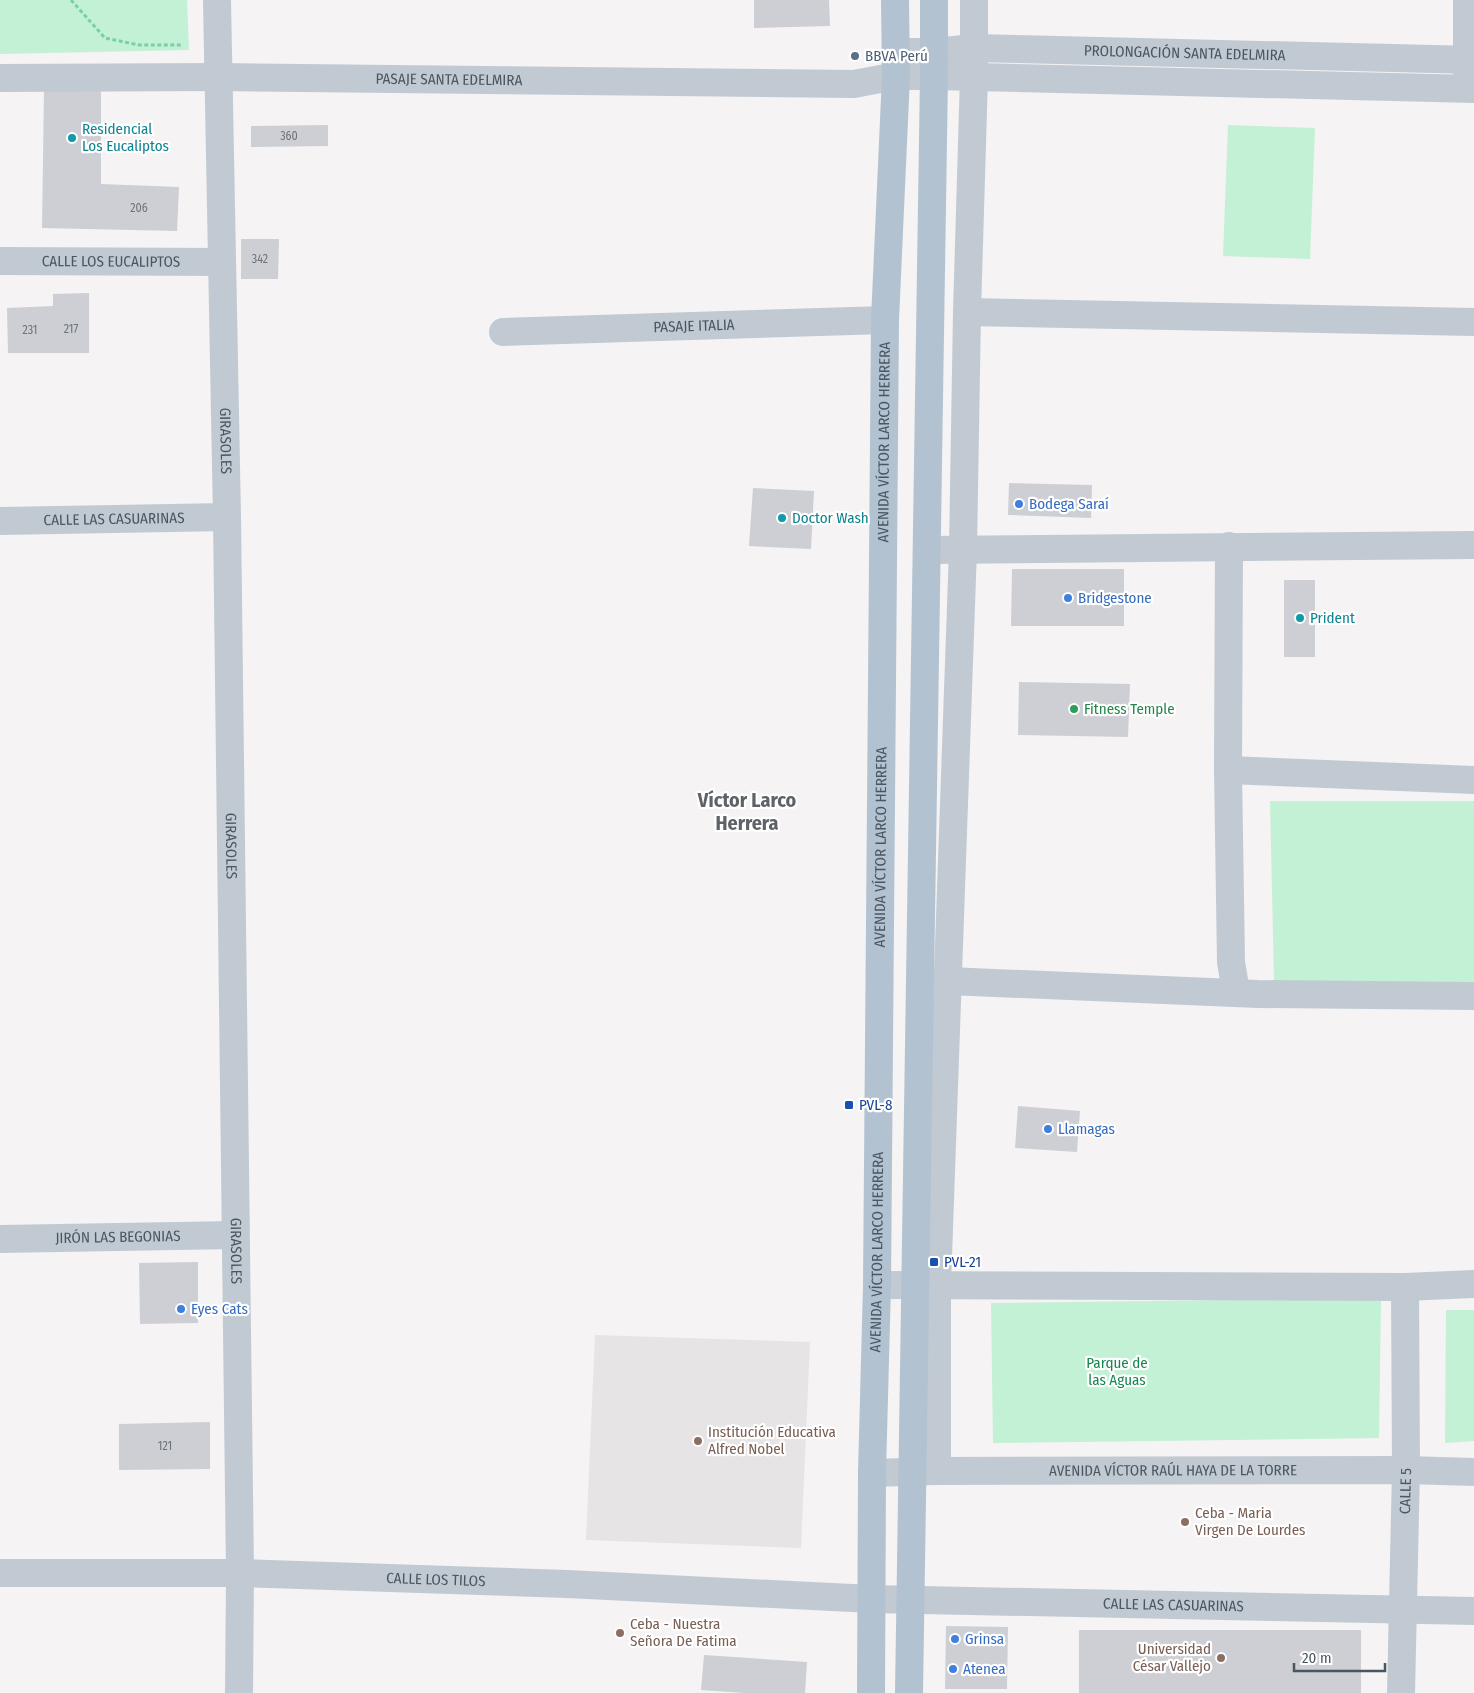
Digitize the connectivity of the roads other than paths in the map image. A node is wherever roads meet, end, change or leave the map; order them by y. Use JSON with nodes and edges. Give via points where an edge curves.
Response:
{"nodes":[{"id":1,"x":217,"y":0,"type":"edge"},
{"id":2,"x":895,"y":0,"type":"edge"},
{"id":3,"x":934,"y":0,"type":"edge"},
{"id":4,"x":974,"y":0,"type":"edge"},
{"id":5,"x":1467,"y":0,"type":"edge"},
{"id":6,"x":974,"y":48,"type":"junction"},
{"id":7,"x":1470,"y":60,"type":"edge"},
{"id":8,"x":895,"y":64,"type":"junction"},
{"id":9,"x":934,"y":64,"type":"junction"},
{"id":10,"x":974,"y":76,"type":"junction"},
{"id":11,"x":218,"y":77,"type":"junction"},
{"id":12,"x":0,"y":78,"type":"edge"},
{"id":13,"x":1471,"y":89,"type":"edge"},
{"id":14,"x":0,"y":261,"type":"edge"},
{"id":15,"x":222,"y":262,"type":"junction"},
{"id":16,"x":967,"y":312,"type":"junction"},
{"id":17,"x":885,"y":320,"type":"junction"},
{"id":18,"x":1474,"y":322,"type":"edge"},
{"id":19,"x":503,"y":332,"type":"dead end"},
{"id":20,"x":227,"y":517,"type":"junction"},
{"id":21,"x":0,"y":521,"type":"edge"},
{"id":22,"x":1474,"y":545,"type":"edge"},
{"id":23,"x":1229,"y":546,"type":"junction"},
{"id":24,"x":963,"y":549,"type":"junction"},
{"id":25,"x":927,"y":550,"type":"junction"},
{"id":26,"x":1228,"y":770,"type":"junction"},
{"id":27,"x":1474,"y":780,"type":"edge"},
{"id":28,"x":948,"y":981,"type":"junction"},
{"id":29,"x":1236,"y":992,"type":"junction"},
{"id":30,"x":1474,"y":996,"type":"edge"},
{"id":31,"x":235,"y":1235,"type":"junction"},
{"id":32,"x":0,"y":1239,"type":"edge"},
{"id":33,"x":877,"y":1284,"type":"junction"},
{"id":34,"x":1474,"y":1284,"type":"edge"},
{"id":35,"x":926,"y":1285,"type":"junction"},
{"id":36,"x":1405,"y":1288,"type":"junction"},
{"id":37,"x":1406,"y":1470,"type":"junction"},
{"id":38,"x":925,"y":1471,"type":"junction"},
{"id":39,"x":1474,"y":1472,"type":"edge"},
{"id":40,"x":872,"y":1473,"type":"junction"},
{"id":41,"x":0,"y":1573,"type":"edge"},
{"id":42,"x":240,"y":1573,"type":"junction"},
{"id":43,"x":872,"y":1599,"type":"junction"},
{"id":44,"x":911,"y":1600,"type":"junction"},
{"id":45,"x":1403,"y":1610,"type":"junction"},
{"id":46,"x":1474,"y":1611,"type":"edge"},
{"id":47,"x":239,"y":1693,"type":"edge"},
{"id":48,"x":871,"y":1693,"type":"edge"},
{"id":49,"x":909,"y":1693,"type":"edge"},
{"id":50,"x":1401,"y":1693,"type":"edge"}],
"edges":[{"from":1,"to":11,"type":"street","name":"GIRASOLES"},
{"from":2,"to":8,"type":"main road","name":"AVENIDA VÍCTOR LARCO HERRERA"},
{"from":3,"to":9,"type":"main road"},
{"from":4,"to":6,"type":"street"},
{"from":5,"to":7,"type":"street"},
{"from":6,"to":7,"type":"street","name":"PROLONGACIÓN SANTA EDELMIRA"},
{"from":6,"to":9,"type":"street","name":"PROLONGACIÓN SANTA EDELMIRA"},
{"from":6,"to":10,"type":"street"},
{"from":7,"to":13,"type":"street"},
{"from":8,"to":9,"type":"street","name":"PROLONGACIÓN SANTA EDELMIRA"},
{"from":8,"to":11,"type":"street","name":"PASAJE SANTA EDELMIRA","via":[[854,84]]},
{"from":8,"to":17,"type":"main road","name":"AVENIDA VÍCTOR LARCO HERRERA"},
{"from":9,"to":10,"type":"street","name":"PROLONGACIÓN SANTA EDELMIRA"},
{"from":9,"to":25,"type":"main road"},
{"from":10,"to":13,"type":"street","name":"PROLONGACIÓN SANTA EDELMIRA"},
{"from":10,"to":16,"type":"street"},
{"from":11,"to":12,"type":"street","name":"PASAJE SANTA EDELMIRA"},
{"from":11,"to":15,"type":"street","name":"GIRASOLES"},
{"from":14,"to":15,"type":"street","name":"CALLE LOS EUCALIPTOS"},
{"from":15,"to":20,"type":"street","name":"GIRASOLES"},
{"from":16,"to":18,"type":"street"},
{"from":16,"to":24,"type":"street"},
{"from":17,"to":19,"type":"street","name":"PASAJE ITALIA"},
{"from":17,"to":33,"type":"main road","name":"AVENIDA VÍCTOR LARCO HERRERA"},
{"from":20,"to":21,"type":"street","name":"CALLE LAS CASUARINAS"},
{"from":20,"to":31,"type":"street","name":"GIRASOLES"},
{"from":22,"to":23,"type":"street"},
{"from":23,"to":24,"type":"street"},
{"from":23,"to":26,"type":"street"},
{"from":24,"to":25,"type":"street"},
{"from":24,"to":28,"type":"street"},
{"from":25,"to":35,"type":"main road"},
{"from":26,"to":27,"type":"street"},
{"from":26,"to":29,"type":"street","via":[[1231,962]]},
{"from":28,"to":29,"type":"street"},
{"from":28,"to":35,"type":"street"},
{"from":29,"to":30,"type":"street"},
{"from":31,"to":32,"type":"street","name":"JIRÓN LAS BEGONIAS"},
{"from":31,"to":42,"type":"street","name":"GIRASOLES"},
{"from":33,"to":35,"type":"street"},
{"from":33,"to":40,"type":"main road","name":"AVENIDA VÍCTOR LARCO HERRERA"},
{"from":34,"to":36,"type":"street"},
{"from":35,"to":36,"type":"street"},
{"from":35,"to":38,"type":"main road"},
{"from":36,"to":37,"type":"street","name":"CALLE 5"},
{"from":37,"to":38,"type":"street","name":"AVENIDA VÍCTOR RAÚL HAYA DE LA TORRE"},
{"from":37,"to":39,"type":"street","name":"AVENIDA VÍCTOR RAÚL HAYA DE LA TORRE"},
{"from":37,"to":45,"type":"street","name":"CALLE 5"},
{"from":38,"to":40,"type":"street","name":"AVENIDA VÍCTOR RAÚL HAYA DE LA TORRE"},
{"from":38,"to":44,"type":"main road"},
{"from":40,"to":43,"type":"main road","name":"AVENIDA VÍCTOR LARCO HERRERA"},
{"from":41,"to":42,"type":"street","name":"CALLE LOS TILOS"},
{"from":42,"to":43,"type":"street","name":"CALLE LOS TILOS"},
{"from":42,"to":47,"type":"street","name":"GIRASOLES"},
{"from":43,"to":44,"type":"street","name":"CALLE LAS CASUARINAS"},
{"from":43,"to":48,"type":"main road","name":"AVENIDA VÍCTOR LARCO HERRERA"},
{"from":44,"to":45,"type":"street","name":"CALLE LAS CASUARINAS"},
{"from":44,"to":49,"type":"main road"},
{"from":45,"to":46,"type":"street","name":"CALLE LAS CASUARINAS"},
{"from":45,"to":50,"type":"street","name":"CALLE 5"}]}
